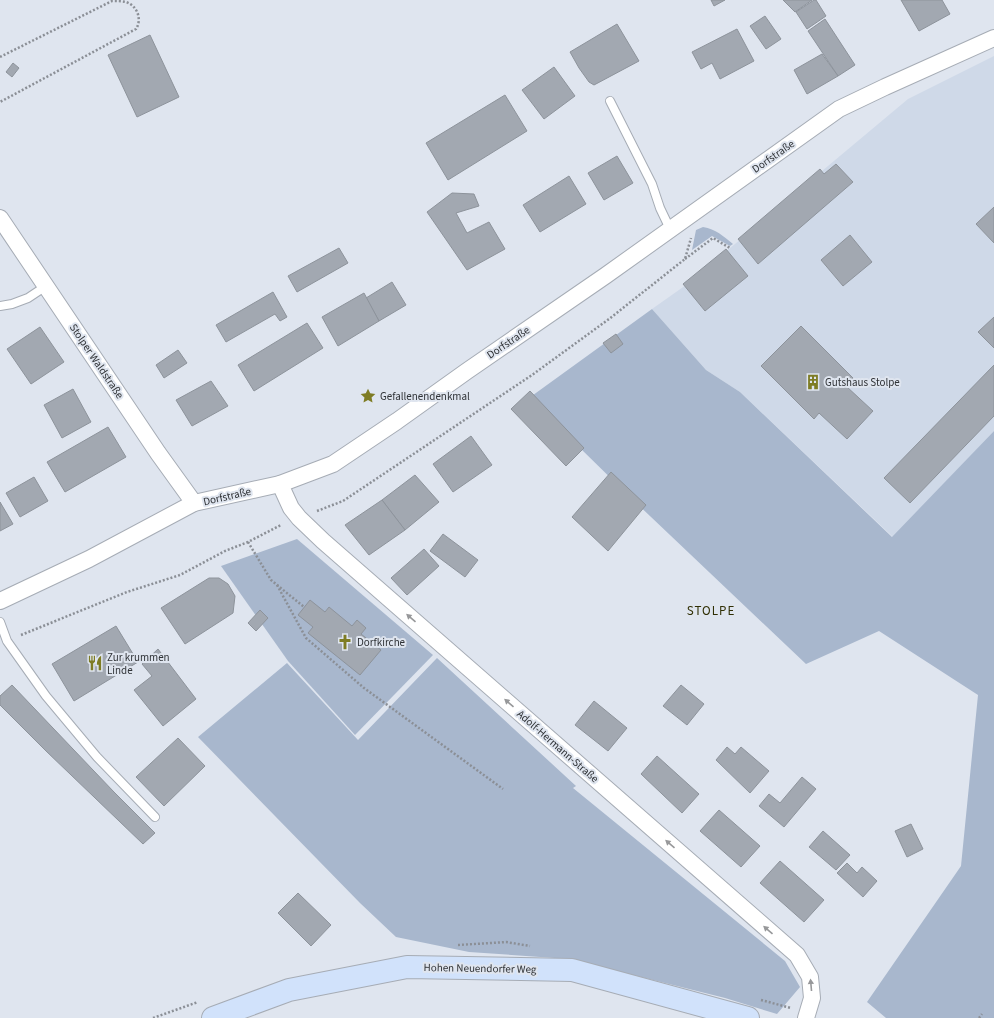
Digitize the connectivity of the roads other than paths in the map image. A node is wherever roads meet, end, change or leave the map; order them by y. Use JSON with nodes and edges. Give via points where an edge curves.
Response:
{"nodes":[{"id":1,"x":994,"y":38,"type":"edge"},
{"id":2,"x":610,"y":101,"type":"dead end"},
{"id":3,"x":0,"y":218,"type":"edge"},
{"id":4,"x":670,"y":230,"type":"junction"},
{"id":5,"x":46,"y":286,"type":"junction"},
{"id":6,"x":0,"y":306,"type":"edge"},
{"id":7,"x":280,"y":484,"type":"junction"},
{"id":8,"x":194,"y":503,"type":"junction"},
{"id":9,"x":0,"y":601,"type":"edge"},
{"id":10,"x":0,"y":622,"type":"edge"},
{"id":11,"x":155,"y":817,"type":"dead end"},
{"id":12,"x":213,"y":1018,"type":"edge"},
{"id":13,"x":748,"y":1018,"type":"edge"},
{"id":14,"x":806,"y":1018,"type":"edge"}],
"edges":[{"from":1,"to":4,"type":"street","name":"Dorfstraße","via":[[839,109]]},
{"from":2,"to":4,"type":"lane","via":[[652,184]]},
{"from":3,"to":5,"type":"street","name":"Stolper Waldstraße"},
{"from":4,"to":7,"type":"street","name":"Dorfstraße","via":[[334,464]]},
{"from":5,"to":6,"type":"lane","via":[[28,298]]},
{"from":5,"to":8,"type":"street","name":"Stolper Waldstraße"},
{"from":7,"to":8,"type":"street","name":"Dorfstraße"},
{"from":14,"to":7,"type":"street","name":"Adolf-Hermann-Straße","one_way":true,"via":[[812,998],[810,977],[797,955],[322,541],[291,508]]},
{"from":8,"to":9,"type":"street","name":"Dorfstraße","via":[[89,560]]},
{"from":10,"to":11,"type":"lane","via":[[7,641],[46,696],[97,756]]},
{"from":12,"to":13,"type":"main road","name":"Hohen Neuendorfer Weg","via":[[289,990],[407,967],[572,970]]}]}
